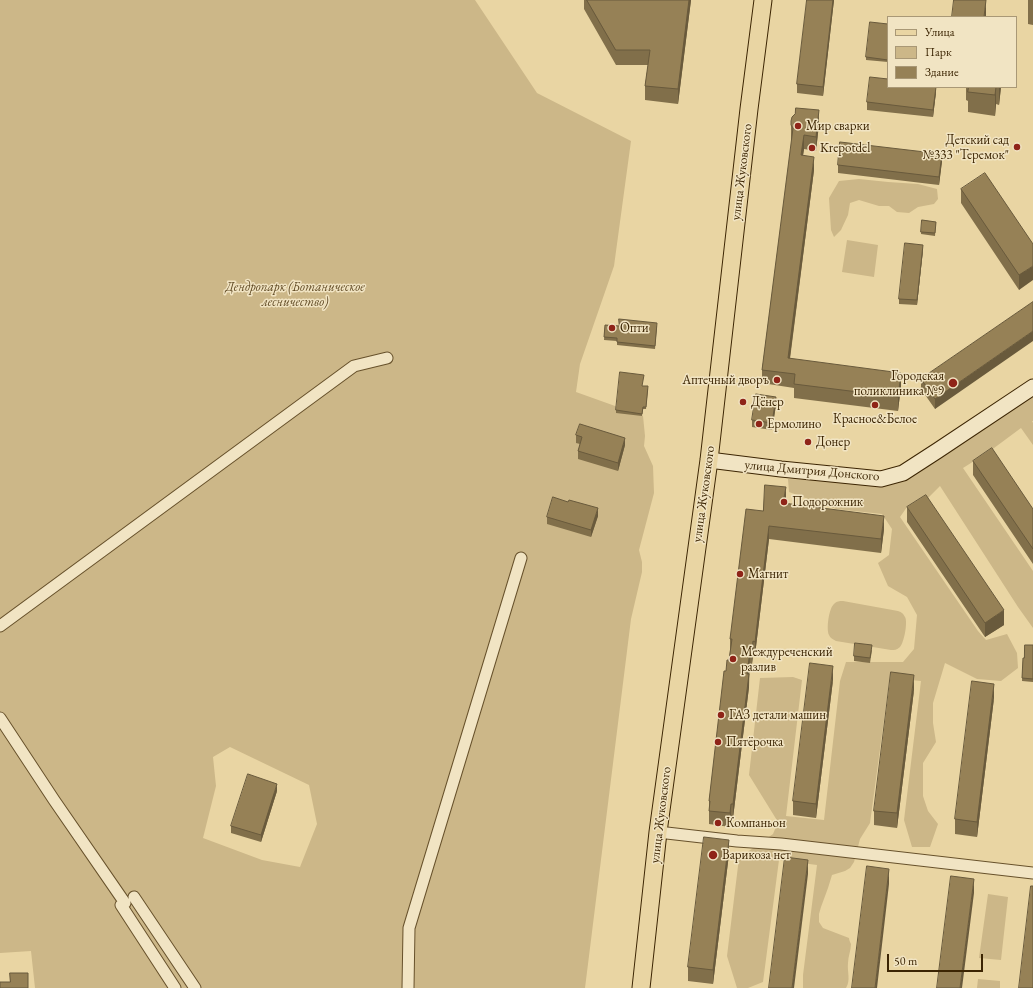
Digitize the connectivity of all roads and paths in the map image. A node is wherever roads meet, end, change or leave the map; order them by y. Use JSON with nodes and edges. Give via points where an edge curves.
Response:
{"nodes":[{"id":1,"x":763,"y":0,"type":"edge"},
{"id":2,"x":387,"y":358,"type":"dead end"},
{"id":3,"x":1033,"y":387,"type":"edge"},
{"id":4,"x":709,"y":460,"type":"junction"},
{"id":5,"x":521,"y":558,"type":"dead end"},
{"id":6,"x":0,"y":626,"type":"edge"},
{"id":7,"x":0,"y":718,"type":"edge"},
{"id":8,"x":658,"y":832,"type":"junction"},
{"id":9,"x":1033,"y":873,"type":"edge"},
{"id":10,"x":127,"y":902,"type":"junction"},
{"id":11,"x":175,"y":988,"type":"edge"},
{"id":12,"x":195,"y":988,"type":"edge"},
{"id":13,"x":408,"y":988,"type":"edge"},
{"id":14,"x":642,"y":988,"type":"edge"}],
"edges":[{"from":1,"to":4,"type":"main road","name":"улица Жуковского"},
{"from":2,"to":6,"type":"street","via":[[354,366]]},
{"from":3,"to":4,"type":"street","name":"улица Дмитрия Донского","via":[[902,473],[881,479]]},
{"from":4,"to":8,"type":"main road","name":"улица Жуковского"},
{"from":5,"to":13,"type":"street","via":[[409,928]]},
{"from":7,"to":10,"type":"street","via":[[54,800]]},
{"from":8,"to":9,"type":"street"},
{"from":8,"to":14,"type":"main road","name":"улица Жуковского"},
{"from":10,"to":11,"type":"street"},
{"from":10,"to":12,"type":"street"}]}
